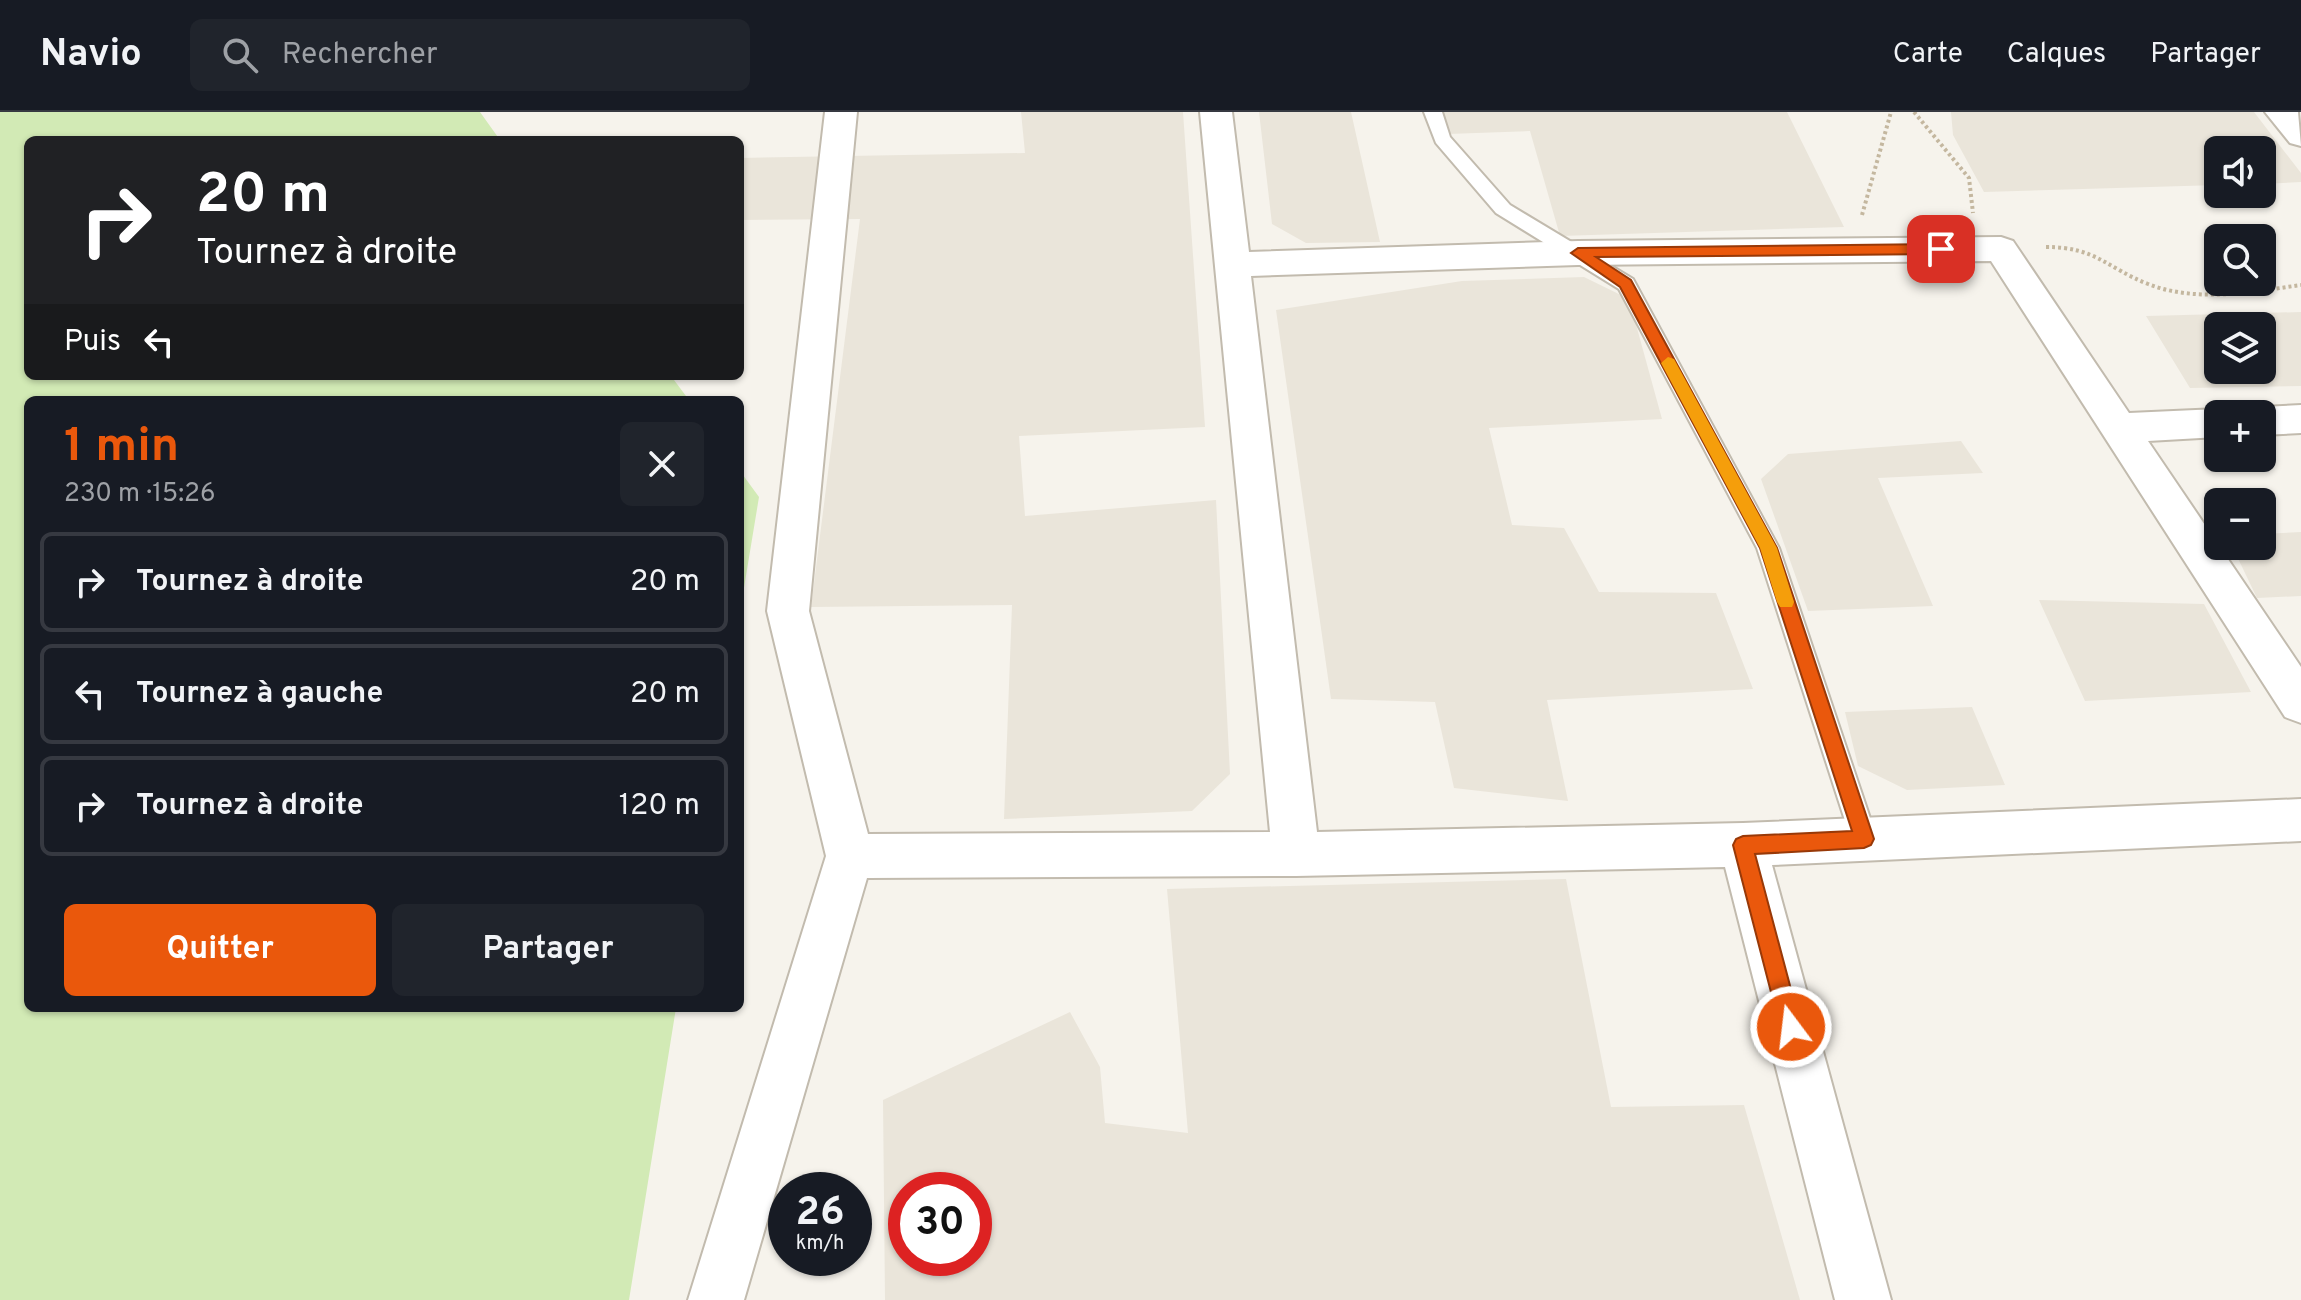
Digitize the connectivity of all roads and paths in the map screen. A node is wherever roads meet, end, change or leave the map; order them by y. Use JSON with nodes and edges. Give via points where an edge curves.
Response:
{"nodes":[{"id":1,"x":841,"y":112,"type":"edge"},
{"id":2,"x":1216,"y":112,"type":"edge"},
{"id":3,"x":1433,"y":112,"type":"edge"},
{"id":4,"x":1891,"y":112,"type":"edge"},
{"id":5,"x":1914,"y":112,"type":"edge"},
{"id":6,"x":2281,"y":112,"type":"edge"},
{"id":7,"x":2301,"y":136,"type":"edge"},
{"id":8,"x":2001,"y":249,"type":"junction"},
{"id":9,"x":1852,"y":250,"type":"junction"},
{"id":10,"x":1578,"y":253,"type":"junction"},
{"id":11,"x":1233,"y":265,"type":"junction"},
{"id":12,"x":2301,"y":285,"type":"edge"},
{"id":13,"x":2301,"y":419,"type":"edge"},
{"id":14,"x":2276,"y":420,"type":"edge"},
{"id":15,"x":2204,"y":424,"type":"edge"},
{"id":16,"x":2119,"y":428,"type":"junction"},
{"id":17,"x":2301,"y":704,"type":"edge"},
{"id":18,"x":2301,"y":820,"type":"edge"},
{"id":19,"x":1864,"y":839,"type":"junction"},
{"id":20,"x":1743,"y":845,"type":"junction"},
{"id":21,"x":1296,"y":854,"type":"junction"},
{"id":22,"x":850,"y":856,"type":"junction"},
{"id":23,"x":716,"y":1300,"type":"edge"},
{"id":24,"x":1863,"y":1300,"type":"edge"}],
"edges":[{"from":1,"to":22,"type":"street","via":[[788,611]]},
{"from":2,"to":11,"type":"street"},
{"from":3,"to":10,"type":"lane","via":[[1442,139],[1503,209]]},
{"from":4,"to":9,"type":"path"},
{"from":5,"to":8,"type":"path","via":[[1969,178],[1971,210]]},
{"from":6,"to":7,"type":"street"},
{"from":8,"to":9,"type":"street"},
{"from":8,"to":12,"type":"path","via":[[2063,246],[2096,253],[2148,284],[2200,297]]},
{"from":8,"to":16,"type":"street"},
{"from":9,"to":10,"type":"street"},
{"from":10,"to":11,"type":"street"},
{"from":10,"to":19,"type":"lane","via":[[1626,284],[1768,548]]},
{"from":11,"to":21,"type":"street"},
{"from":13,"to":14,"type":"street"},
{"from":15,"to":16,"type":"street"},
{"from":16,"to":17,"type":"street"},
{"from":18,"to":19,"type":"street"},
{"from":19,"to":20,"type":"street"},
{"from":20,"to":21,"type":"street"},
{"from":20,"to":24,"type":"street"},
{"from":21,"to":22,"type":"street"},
{"from":22,"to":23,"type":"street"}]}
